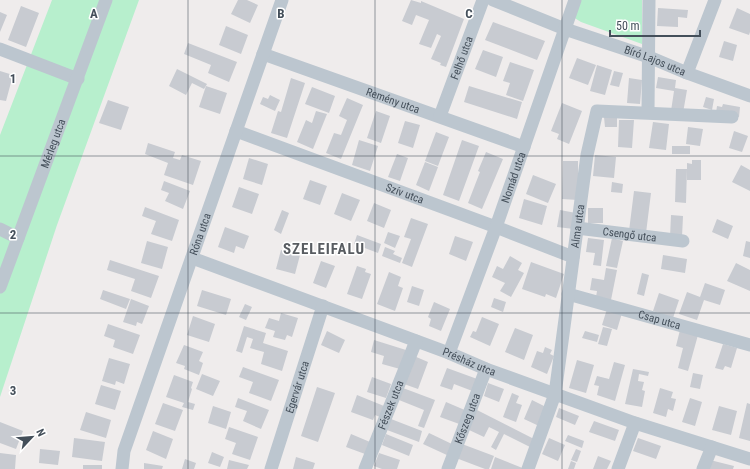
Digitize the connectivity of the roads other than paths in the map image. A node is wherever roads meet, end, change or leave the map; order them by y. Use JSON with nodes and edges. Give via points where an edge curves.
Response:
{"nodes":[{"id":1,"x":106,"y":0,"type":"edge"},
{"id":2,"x":282,"y":0,"type":"edge"},
{"id":3,"x":483,"y":0,"type":"edge"},
{"id":4,"x":493,"y":0,"type":"edge"},
{"id":5,"x":575,"y":0,"type":"edge"},
{"id":6,"x":649,"y":0,"type":"edge"},
{"id":7,"x":715,"y":0,"type":"edge"},
{"id":8,"x":565,"y":29,"type":"junction"},
{"id":9,"x":0,"y":50,"type":"edge"},
{"id":10,"x":263,"y":54,"type":"junction"},
{"id":11,"x":649,"y":57,"type":"junction"},
{"id":12,"x":687,"y":73,"type":"junction"},
{"id":13,"x":78,"y":80,"type":"junction"},
{"id":14,"x":750,"y":96,"type":"edge"},
{"id":15,"x":648,"y":112,"type":"junction"},
{"id":16,"x":440,"y":116,"type":"junction"},
{"id":17,"x":732,"y":117,"type":"dead end"},
{"id":18,"x":236,"y":131,"type":"junction"},
{"id":19,"x":524,"y":147,"type":"junction"},
{"id":20,"x":496,"y":226,"type":"junction"},
{"id":21,"x":577,"y":228,"type":"junction"},
{"id":22,"x":0,"y":230,"type":"edge"},
{"id":23,"x":18,"y":238,"type":"junction"},
{"id":24,"x":683,"y":240,"type":"dead end"},
{"id":25,"x":573,"y":257,"type":"junction"},
{"id":26,"x":192,"y":258,"type":"junction"},
{"id":27,"x":0,"y":287,"type":"edge"},
{"id":28,"x":568,"y":294,"type":"junction"},
{"id":29,"x":323,"y":306,"type":"junction"},
{"id":30,"x":416,"y":341,"type":"junction"},
{"id":31,"x":750,"y":345,"type":"edge"},
{"id":32,"x":449,"y":353,"type":"junction"},
{"id":33,"x":486,"y":369,"type":"junction"},
{"id":34,"x":555,"y":394,"type":"junction"},
{"id":35,"x":635,"y":423,"type":"junction"},
{"id":36,"x":712,"y":447,"type":"junction"},
{"id":37,"x":750,"y":459,"type":"edge"},
{"id":38,"x":122,"y":469,"type":"edge"},
{"id":39,"x":271,"y":469,"type":"edge"},
{"id":40,"x":365,"y":469,"type":"edge"},
{"id":41,"x":448,"y":469,"type":"edge"},
{"id":42,"x":528,"y":469,"type":"edge"},
{"id":43,"x":618,"y":469,"type":"edge"},
{"id":44,"x":703,"y":469,"type":"edge"}],
"edges":[{"from":1,"to":13,"type":"street","name":"Mérleg utca"},
{"from":2,"to":10,"type":"street","name":"Róna utca"},
{"from":3,"to":16,"type":"street","name":"Felhő utca"},
{"from":4,"to":8,"type":"street","name":"Bíró Lajos utca"},
{"from":5,"to":8,"type":"street","name":"Nomád utca"},
{"from":6,"to":11,"type":"street"},
{"from":7,"to":12,"type":"street"},
{"from":8,"to":11,"type":"street","name":"Bíró Lajos utca"},
{"from":8,"to":19,"type":"street","name":"Nomád utca"},
{"from":9,"to":13,"type":"street"},
{"from":10,"to":16,"type":"street","name":"Remény utca"},
{"from":10,"to":18,"type":"street","name":"Róna utca"},
{"from":11,"to":12,"type":"street","name":"Bíró Lajos utca"},
{"from":11,"to":15,"type":"street"},
{"from":12,"to":14,"type":"street","name":"Bíró Lajos utca"},
{"from":13,"to":23,"type":"street","name":"Mérleg utca"},
{"from":15,"to":17,"type":"street","name":"Alma utca"},
{"from":15,"to":21,"type":"street","name":"Alma utca","via":[[597,111],[587,155]]},
{"from":16,"to":19,"type":"street","name":"Remény utca"},
{"from":18,"to":20,"type":"street","name":"Szív utca"},
{"from":18,"to":26,"type":"street","name":"Róna utca"},
{"from":19,"to":20,"type":"street","name":"Nomád utca"},
{"from":20,"to":25,"type":"street","name":"Szív utca"},
{"from":20,"to":32,"type":"street","name":"Nomád utca"},
{"from":21,"to":24,"type":"street","name":"Csengő utca"},
{"from":21,"to":25,"type":"street","name":"Alma utca"},
{"from":22,"to":23,"type":"street"},
{"from":23,"to":27,"type":"street","name":"Mérleg utca"},
{"from":25,"to":28,"type":"street","name":"Alma utca"},
{"from":26,"to":29,"type":"street","name":"Présház utca"},
{"from":26,"to":38,"type":"street","name":"Róna utca","via":[[124,451]]},
{"from":28,"to":31,"type":"street","name":"Csap utca"},
{"from":28,"to":34,"type":"street","name":"Alma utca"},
{"from":29,"to":30,"type":"street","name":"Présház utca"},
{"from":29,"to":39,"type":"street","name":"Egervár utca"},
{"from":30,"to":32,"type":"street","name":"Présház utca"},
{"from":30,"to":40,"type":"street","name":"Fészek utca"},
{"from":32,"to":33,"type":"street","name":"Présház utca"},
{"from":33,"to":34,"type":"street","name":"Présház utca"},
{"from":33,"to":41,"type":"street","name":"Kőszeg utca"},
{"from":34,"to":35,"type":"street","name":"Présház utca"},
{"from":34,"to":42,"type":"street","name":"Alma utca"},
{"from":35,"to":36,"type":"street","name":"Présház utca"},
{"from":35,"to":43,"type":"street"},
{"from":36,"to":37,"type":"street","name":"Présház utca"},
{"from":36,"to":44,"type":"street"}]}
